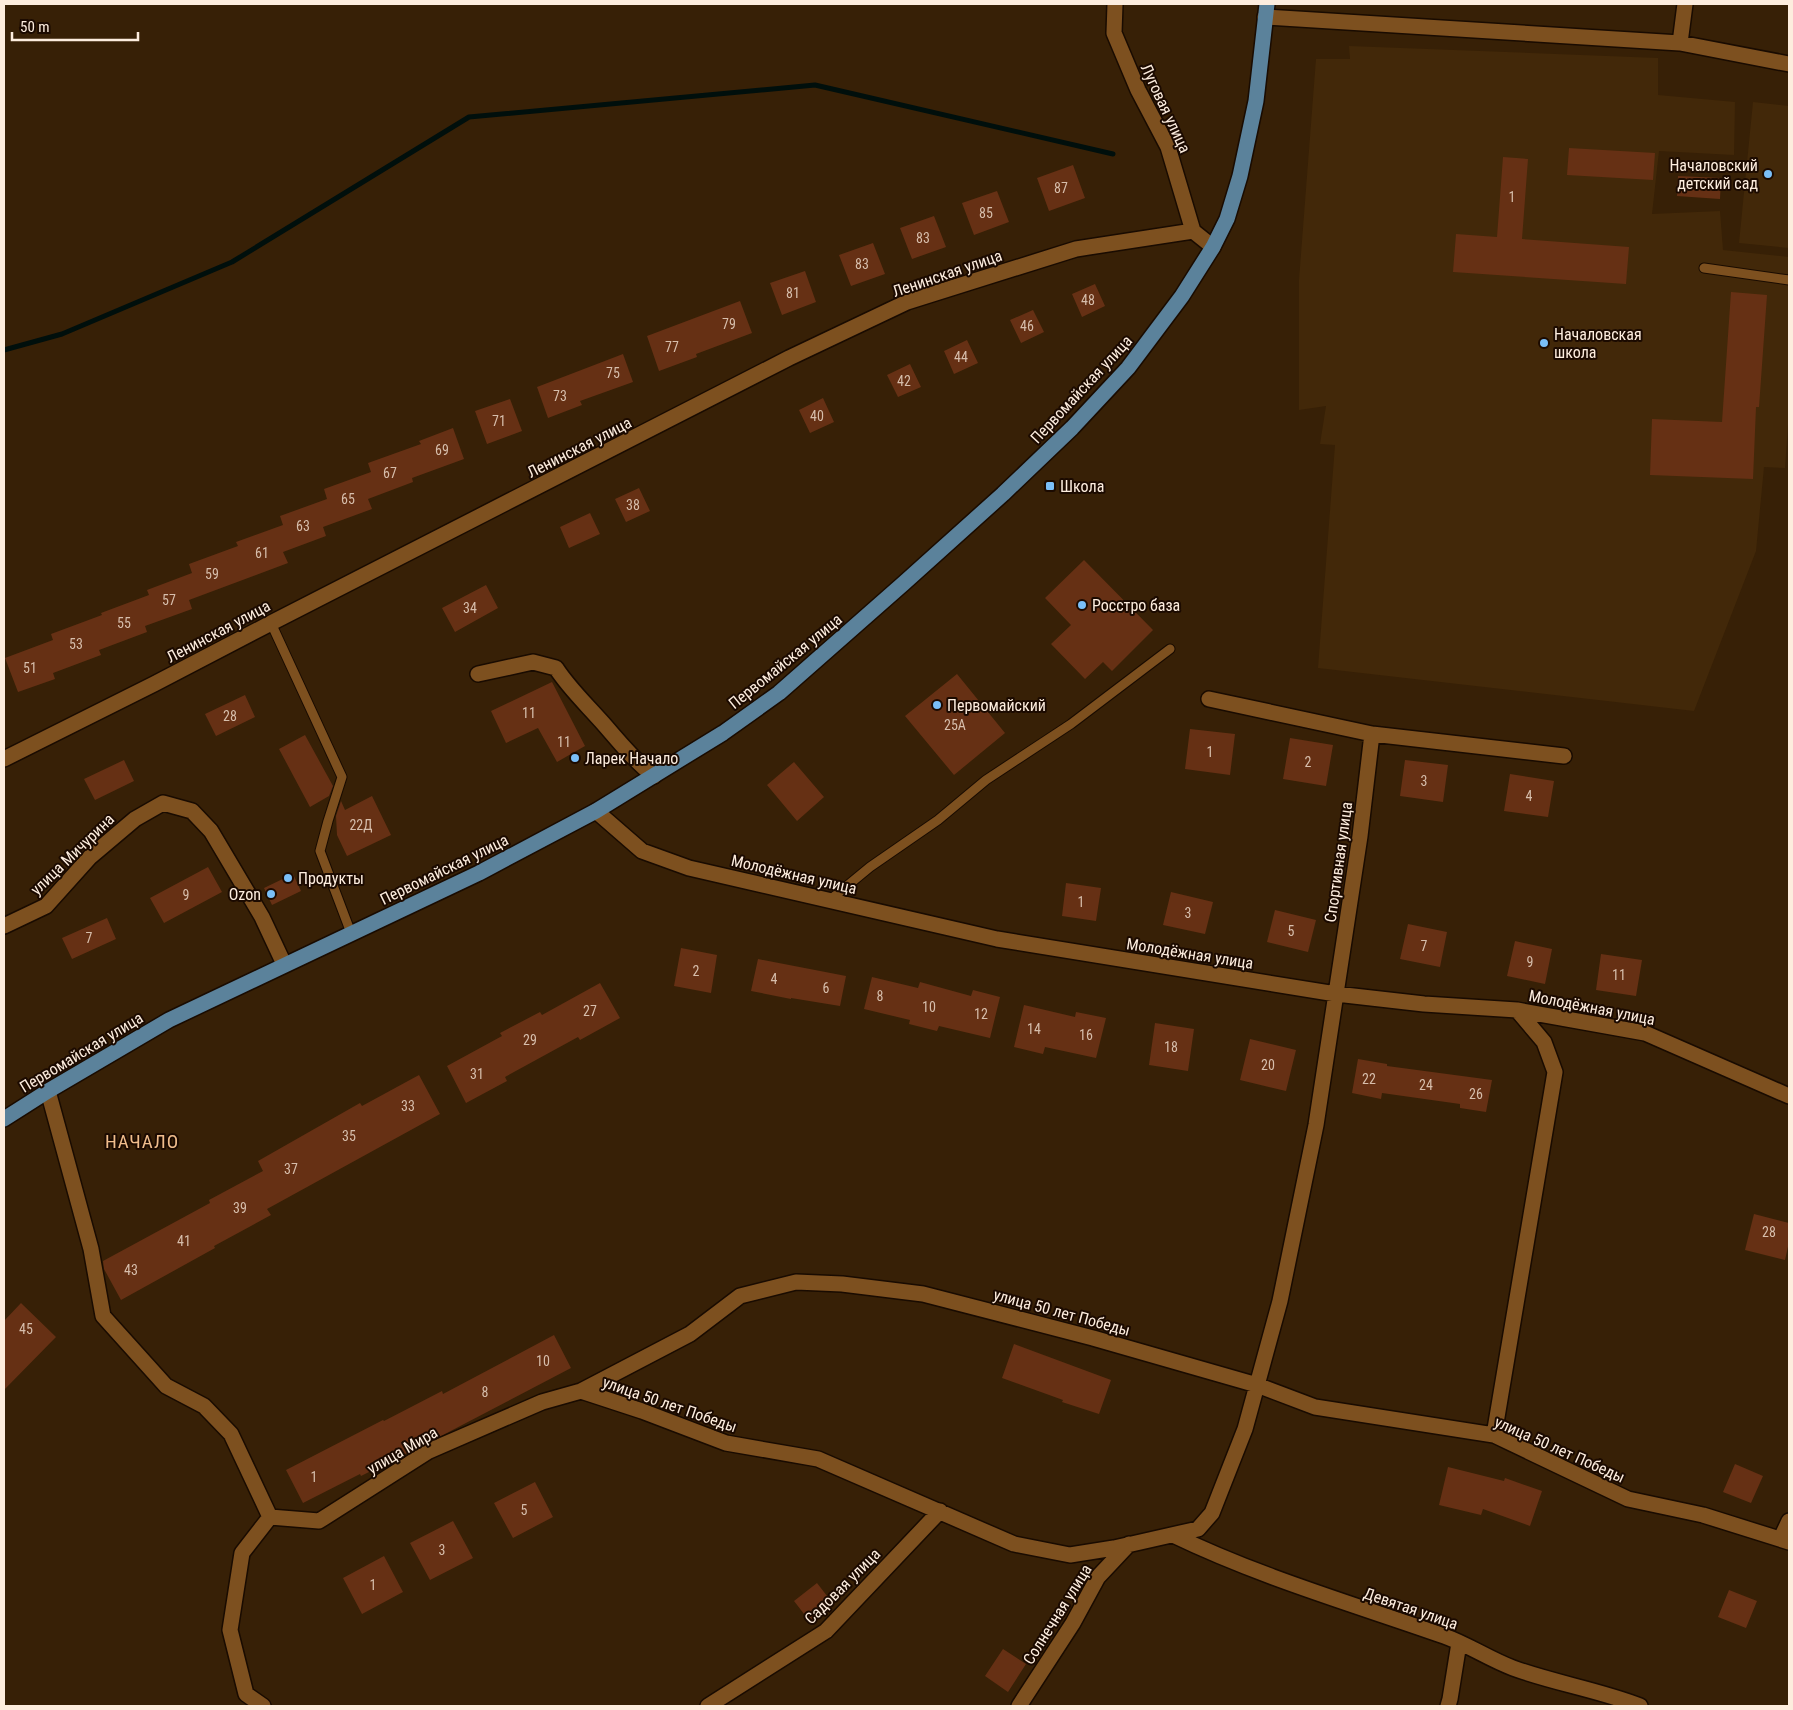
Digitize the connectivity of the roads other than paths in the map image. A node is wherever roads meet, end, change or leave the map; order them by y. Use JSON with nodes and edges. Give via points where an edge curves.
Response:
{"nodes":[{"id":1,"x":1115,"y":4,"type":"edge"},
{"id":2,"x":1685,"y":4,"type":"edge"},
{"id":3,"x":1266,"y":11,"type":"edge"},
{"id":4,"x":1680,"y":43,"type":"junction"},
{"id":5,"x":1789,"y":64,"type":"edge"},
{"id":6,"x":1193,"y":231,"type":"junction"},
{"id":7,"x":1213,"y":246,"type":"junction"},
{"id":8,"x":1704,"y":268,"type":"dead end"},
{"id":9,"x":1789,"y":280,"type":"edge"},
{"id":10,"x":271,"y":623,"type":"junction"},
{"id":11,"x":1170,"y":649,"type":"dead end"},
{"id":12,"x":478,"y":674,"type":"dead end"},
{"id":13,"x":1209,"y":699,"type":"dead end"},
{"id":14,"x":1372,"y":734,"type":"junction"},
{"id":15,"x":1564,"y":756,"type":"dead end"},
{"id":16,"x":4,"y":759,"type":"edge"},
{"id":17,"x":654,"y":776,"type":"junction"},
{"id":18,"x":596,"y":811,"type":"junction"},
{"id":19,"x":830,"y":900,"type":"junction"},
{"id":20,"x":4,"y":926,"type":"edge"},
{"id":21,"x":351,"y":933,"type":"junction"},
{"id":22,"x":284,"y":964,"type":"junction"},
{"id":23,"x":1336,"y":994,"type":"junction"},
{"id":24,"x":1517,"y":1010,"type":"junction"},
{"id":25,"x":48,"y":1091,"type":"junction"},
{"id":26,"x":1789,"y":1096,"type":"edge"},
{"id":27,"x":4,"y":1119,"type":"edge"},
{"id":28,"x":1257,"y":1385,"type":"junction"},
{"id":29,"x":580,"y":1391,"type":"junction"},
{"id":30,"x":1494,"y":1435,"type":"junction"},
{"id":31,"x":940,"y":1512,"type":"junction"},
{"id":32,"x":270,"y":1517,"type":"junction"},
{"id":33,"x":1789,"y":1521,"type":"edge"},
{"id":34,"x":1173,"y":1535,"type":"junction"},
{"id":35,"x":1785,"y":1540,"type":"edge"},
{"id":36,"x":1129,"y":1544,"type":"junction"},
{"id":37,"x":1459,"y":1643,"type":"junction"},
{"id":38,"x":263,"y":1706,"type":"edge"},
{"id":39,"x":708,"y":1706,"type":"edge"},
{"id":40,"x":1020,"y":1706,"type":"edge"},
{"id":41,"x":1448,"y":1706,"type":"edge"},
{"id":42,"x":1640,"y":1706,"type":"edge"}],
"edges":[{"from":1,"to":6,"type":"street","name":"Луговая улица","via":[[1114,33],[1138,90],[1168,147]]},
{"from":2,"to":4,"type":"street"},
{"from":3,"to":4,"type":"street"},
{"from":3,"to":7,"type":"main road","name":"Первомайская улица","via":[[1256,101],[1240,176],[1227,219]]},
{"from":4,"to":5,"type":"street"},
{"from":6,"to":7,"type":"street"},
{"from":6,"to":10,"type":"street","name":"Ленинская улица","via":[[1076,249],[906,302],[789,358]]},
{"from":7,"to":17,"type":"main road","name":"Первомайская улица","via":[[1128,368],[1032,467],[779,692]]},
{"from":8,"to":9,"type":"lane"},
{"from":10,"to":16,"type":"street","name":"Ленинская улица"},
{"from":10,"to":21,"type":"lane","via":[[342,778],[320,851]]},
{"from":11,"to":19,"type":"lane","via":[[1070,724],[986,780]]},
{"from":12,"to":17,"type":"street","via":[[533,662],[556,668],[568,686],[637,763]]},
{"from":13,"to":14,"type":"street"},
{"from":14,"to":15,"type":"street"},
{"from":14,"to":23,"type":"street","name":"Спортивная улица"},
{"from":17,"to":18,"type":"main road","name":"Первомайская улица"},
{"from":18,"to":19,"type":"street","name":"Молодёжная улица","via":[[642,851],[689,868]]},
{"from":18,"to":21,"type":"main road","name":"Первомайская улица","via":[[479,873]]},
{"from":19,"to":23,"type":"street","name":"Молодёжная улица","via":[[997,939]]},
{"from":20,"to":22,"type":"street","name":"улица Мичурина","via":[[46,906],[90,857],[135,818],[163,803],[192,811],[211,831],[262,917]]},
{"from":21,"to":22,"type":"main road","name":"Первомайская улица"},
{"from":22,"to":25,"type":"main road","name":"Первомайская улица","via":[[169,1020]]},
{"from":23,"to":24,"type":"street","name":"Молодёжная улица"},
{"from":23,"to":28,"type":"street","name":"улица 50 лет Победы","via":[[1314,1133],[1280,1301]]},
{"from":24,"to":26,"type":"street","name":"Молодёжная улица","via":[[1645,1033]]},
{"from":24,"to":30,"type":"street","via":[[1544,1042],[1555,1072]]},
{"from":25,"to":27,"type":"main road","name":"Первомайская улица"},
{"from":25,"to":32,"type":"street","via":[[91,1249],[103,1316],[166,1386],[204,1406],[231,1434]]},
{"from":28,"to":29,"type":"street","name":"улица 50 лет Победы","via":[[923,1294],[796,1282],[740,1296],[690,1334]]},
{"from":28,"to":30,"type":"street","name":"улица 50 лет Победы","via":[[1315,1407]]},
{"from":28,"to":34,"type":"street","name":"улица 50 лет Победы","via":[[1245,1428],[1212,1514],[1198,1529]]},
{"from":29,"to":31,"type":"street","name":"улица 50 лет Победы","via":[[726,1443],[818,1460]]},
{"from":29,"to":32,"type":"street","name":"улица Мира","via":[[542,1402],[429,1451],[319,1521]]},
{"from":30,"to":35,"type":"street","name":"улица 50 лет Победы","via":[[1628,1499],[1703,1515]]},
{"from":31,"to":36,"type":"street","name":"улица 50 лет Победы","via":[[1014,1544],[1070,1555]]},
{"from":31,"to":39,"type":"street","name":"Садовая улица","via":[[826,1631]]},
{"from":32,"to":38,"type":"street","via":[[242,1553],[230,1630],[246,1694]]},
{"from":33,"to":35,"type":"street"},
{"from":34,"to":36,"type":"street","name":"улица 50 лет Победы"},
{"from":34,"to":37,"type":"street","name":"Девятая улица","via":[[1208,1552]]},
{"from":36,"to":40,"type":"street","name":"Солнечная улица","via":[[1098,1577]]},
{"from":37,"to":41,"type":"street"},
{"from":37,"to":42,"type":"street","name":"Девятая улица","via":[[1512,1668]]}]}
